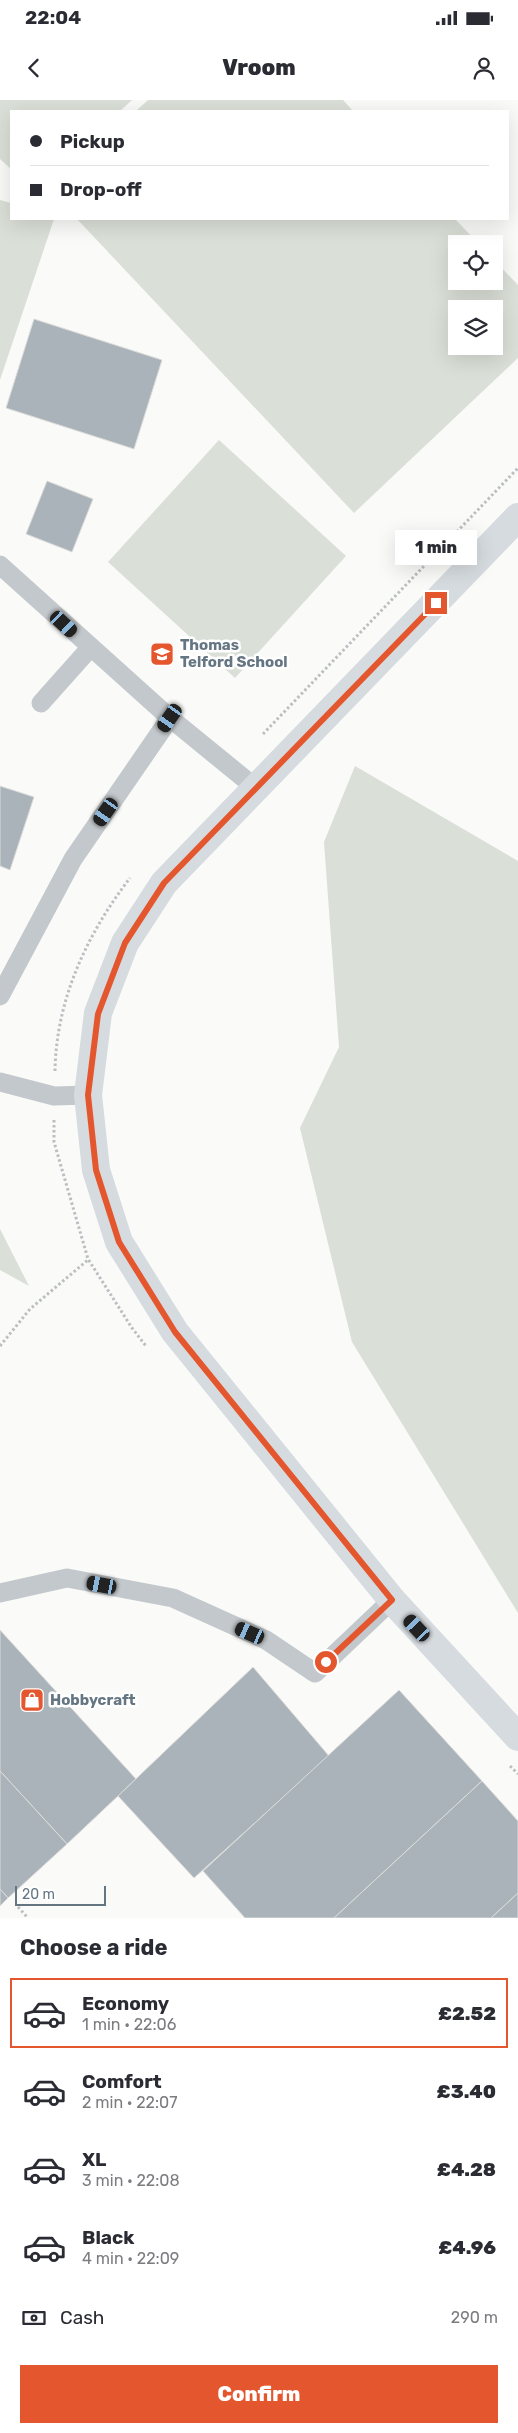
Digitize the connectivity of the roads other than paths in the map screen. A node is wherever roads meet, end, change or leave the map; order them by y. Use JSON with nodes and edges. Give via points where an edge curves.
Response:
{"nodes":[{"id":1,"x":518,"y":516,"type":"edge"},
{"id":2,"x":0,"y":565,"type":"edge"},
{"id":3,"x":90,"y":648,"type":"junction"},
{"id":4,"x":41,"y":703,"type":"dead end"},
{"id":5,"x":170,"y":718,"type":"junction"},
{"id":6,"x":257,"y":789,"type":"junction"},
{"id":7,"x":0,"y":996,"type":"edge"},
{"id":8,"x":0,"y":1082,"type":"edge"},
{"id":9,"x":88,"y":1095,"type":"junction"},
{"id":10,"x":0,"y":1593,"type":"edge"},
{"id":11,"x":392,"y":1600,"type":"junction"},
{"id":12,"x":518,"y":1737,"type":"edge"}],
"edges":[{"from":1,"to":6,"type":"street"},
{"from":2,"to":3,"type":"lane"},
{"from":3,"to":4,"type":"lane"},
{"from":3,"to":5,"type":"lane"},
{"from":5,"to":6,"type":"lane"},
{"from":5,"to":7,"type":"lane","via":[[73,859]]},
{"from":6,"to":9,"type":"street","via":[[164,883],[125,943],[98,1014]]},
{"from":8,"to":9,"type":"lane","via":[[54,1096]]},
{"from":9,"to":11,"type":"street","via":[[96,1170],[119,1242],[175,1332]]},
{"from":10,"to":11,"type":"lane","via":[[68,1578],[173,1598],[266,1640],[315,1673]]},
{"from":11,"to":12,"type":"street"}]}
